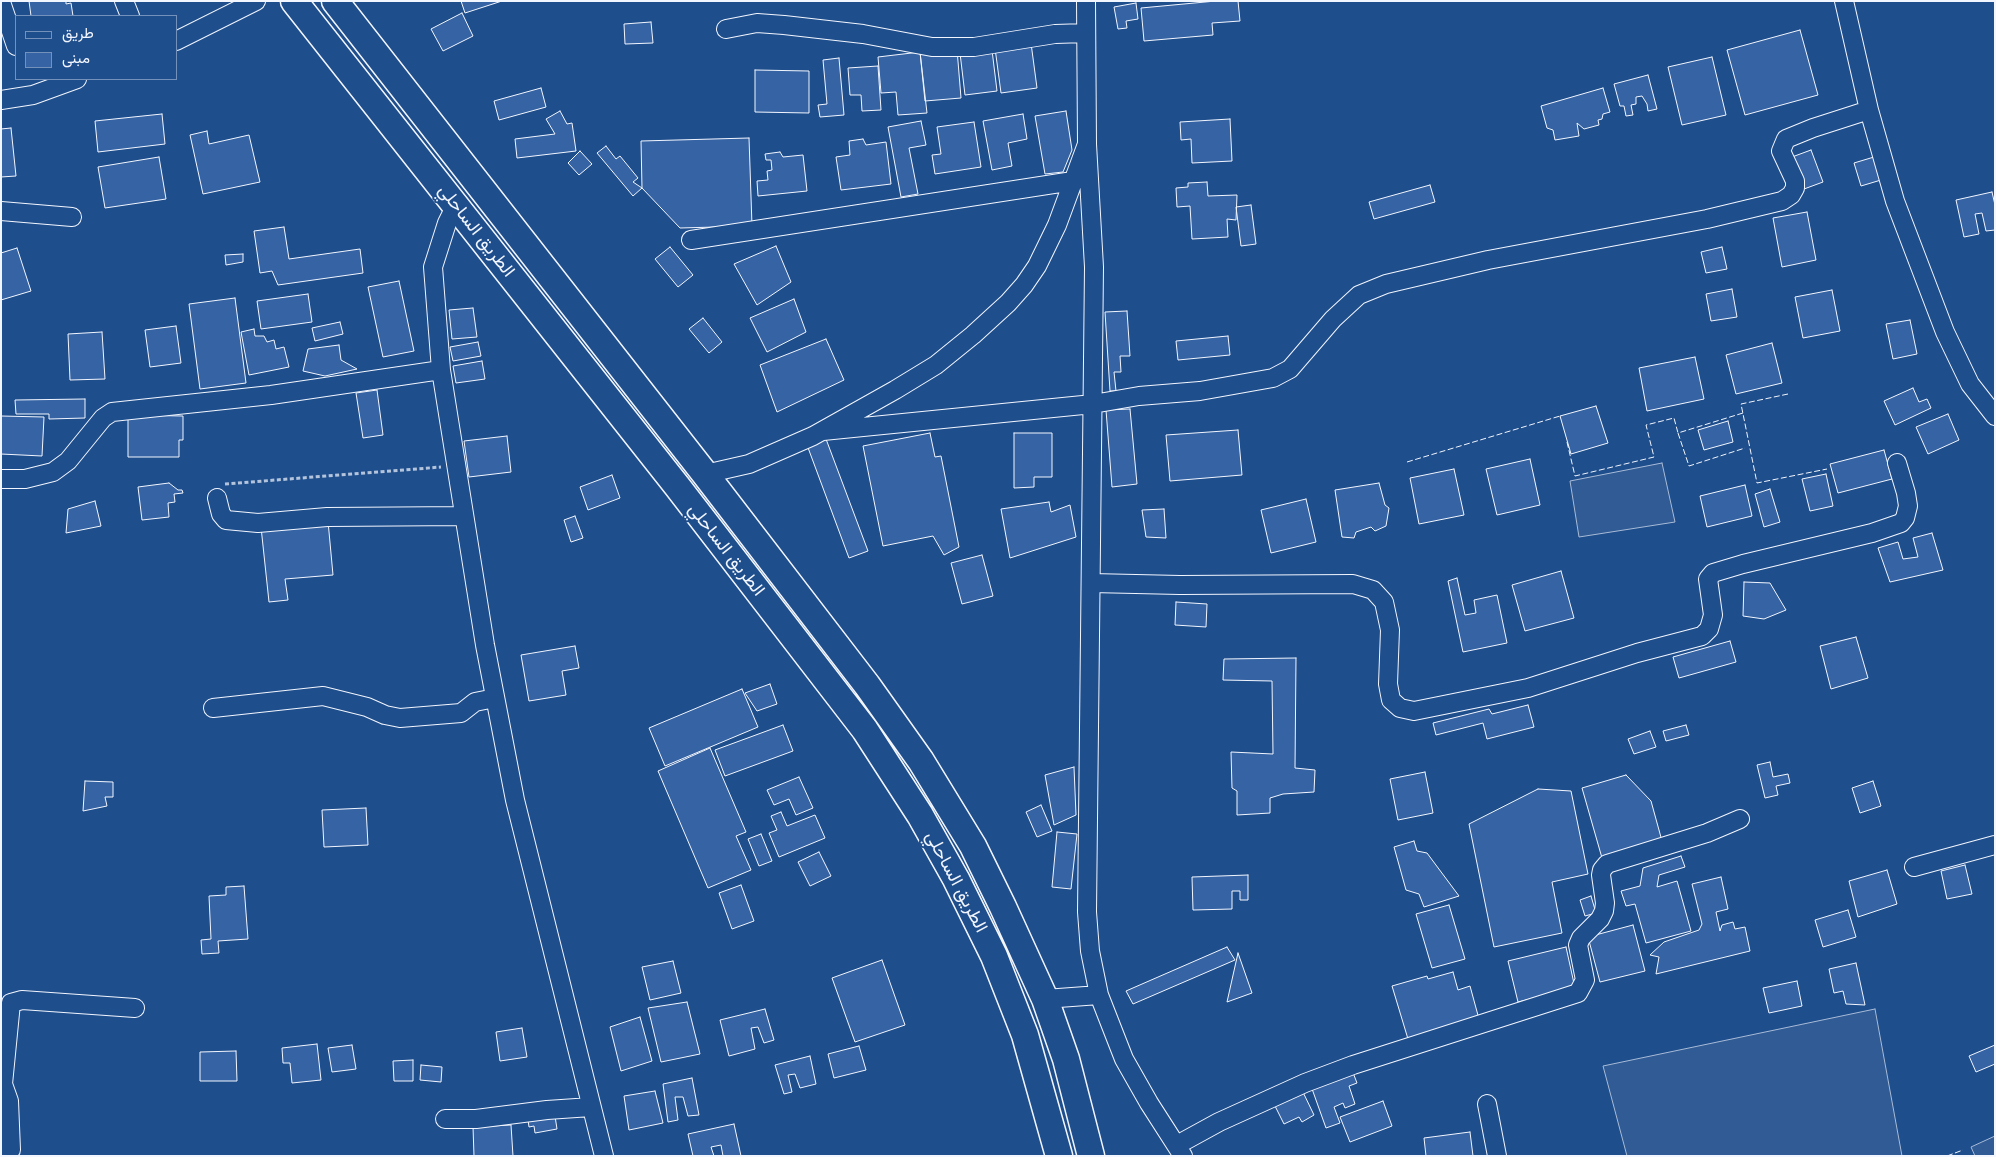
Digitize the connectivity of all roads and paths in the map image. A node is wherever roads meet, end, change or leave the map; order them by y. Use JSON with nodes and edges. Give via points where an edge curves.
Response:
{"nodes":[{"id":1,"x":124,"y":1,"type":"edge"},
{"id":2,"x":256,"y":1,"type":"edge"},
{"id":3,"x":294,"y":1,"type":"edge"},
{"id":4,"x":335,"y":1,"type":"edge"},
{"id":5,"x":1086,"y":1,"type":"edge"},
{"id":6,"x":1844,"y":1,"type":"edge"},
{"id":7,"x":1,"y":2,"type":"edge"},
{"id":8,"x":130,"y":15,"type":"edge"},
{"id":9,"x":726,"y":29,"type":"dead end"},
{"id":10,"x":1086,"y":32,"type":"junction"},
{"id":11,"x":178,"y":39,"type":"edge"},
{"id":12,"x":15,"y":43,"type":"edge"},
{"id":13,"x":71,"y":80,"type":"edge"},
{"id":14,"x":30,"y":87,"type":"edge"},
{"id":15,"x":1,"y":100,"type":"edge"},
{"id":16,"x":1869,"y":110,"type":"junction"},
{"id":17,"x":1087,"y":144,"type":"junction"},
{"id":18,"x":1073,"y":181,"type":"junction"},
{"id":19,"x":456,"y":205,"type":"junction"},
{"id":20,"x":1,"y":211,"type":"edge"},
{"id":21,"x":72,"y":217,"type":"dead end"},
{"id":22,"x":691,"y":240,"type":"dead end"},
{"id":23,"x":441,"y":370,"type":"junction"},
{"id":24,"x":1093,"y":404,"type":"junction"},
{"id":25,"x":1995,"y":416,"type":"edge"},
{"id":26,"x":823,"y":430,"type":"junction"},
{"id":27,"x":1897,"y":463,"type":"dead end"},
{"id":28,"x":457,"y":466,"type":"junction"},
{"id":29,"x":705,"y":474,"type":"junction"},
{"id":30,"x":1,"y":478,"type":"edge"},
{"id":31,"x":218,"y":492,"type":"joint"},
{"id":32,"x":464,"y":516,"type":"junction"},
{"id":33,"x":1091,"y":582,"type":"junction"},
{"id":34,"x":495,"y":698,"type":"junction"},
{"id":35,"x":213,"y":708,"type":"dead end"},
{"id":36,"x":1740,"y":819,"type":"dead end"},
{"id":37,"x":1995,"y":845,"type":"edge"},
{"id":38,"x":1914,"y":867,"type":"dead end"},
{"id":39,"x":1099,"y":995,"type":"junction"},
{"id":40,"x":1045,"y":999,"type":"junction"},
{"id":41,"x":135,"y":1008,"type":"dead end"},
{"id":42,"x":1487,"y":1104,"type":"dead end"},
{"id":43,"x":591,"y":1107,"type":"junction"},
{"id":44,"x":445,"y":1119,"type":"dead end"},
{"id":45,"x":1,"y":1150,"type":"edge"},
{"id":46,"x":1180,"y":1150,"type":"edge"},
{"id":47,"x":604,"y":1156,"type":"edge"},
{"id":48,"x":1059,"y":1156,"type":"edge"},
{"id":49,"x":1091,"y":1156,"type":"edge"},
{"id":50,"x":1497,"y":1156,"type":"edge"}],
"edges":[{"from":1,"to":8,"type":"street"},
{"from":2,"to":11,"type":"street"},
{"from":3,"to":19,"type":"highway","name":"الطريق الساحلي"},
{"from":4,"to":29,"type":"highway","name":"الطريق الساحلي"},
{"from":5,"to":10,"type":"street"},
{"from":6,"to":16,"type":"street"},
{"from":7,"to":12,"type":"street"},
{"from":9,"to":10,"type":"street","via":[[757,23],[784,25],[863,34],[932,47],[974,47]]},
{"from":10,"to":17,"type":"street"},
{"from":13,"to":14,"type":"street"},
{"from":14,"to":15,"type":"street"},
{"from":16,"to":24,"type":"street","via":[[1786,139],[1781,150],[1795,188],[1782,201],[1707,219],[1488,260],[1386,284],[1359,295],[1333,319],[1290,369],[1274,378]]},
{"from":16,"to":25,"type":"street","via":[[1895,201],[1945,332],[1970,384]]},
{"from":17,"to":18,"type":"street"},
{"from":17,"to":24,"type":"street","via":[[1094,267]]},
{"from":18,"to":22,"type":"street"},
{"from":18,"to":26,"type":"street","via":[[1037,266],[1008,303],[936,365]]},
{"from":19,"to":23,"type":"street","via":[[433,267]]},
{"from":19,"to":48,"type":"highway","name":"الطريق الساحلي","via":[[865,730],[920,815],[994,956],[1025,1035]]},
{"from":20,"to":21,"type":"street"},
{"from":23,"to":28,"type":"street"},
{"from":23,"to":30,"type":"street","via":[[270,395],[112,412],[103,418],[68,461],[53,472],[25,479]]},
{"from":24,"to":26,"type":"street"},
{"from":24,"to":33,"type":"street"},
{"from":26,"to":29,"type":"street","via":[[749,464]]},
{"from":27,"to":33,"type":"street","via":[[1908,506],[1901,522],[1872,533],[1712,573],[1708,579],[1713,615],[1709,629],[1702,636],[1528,688],[1414,712],[1400,708],[1391,700],[1388,684],[1390,630],[1384,602],[1373,590],[1353,584]]},
{"from":28,"to":31,"type":"path"},
{"from":28,"to":32,"type":"street"},
{"from":29,"to":40,"type":"highway","name":"الطريق الساحلي","via":[[867,685],[921,761],[973,846]]},
{"from":31,"to":32,"type":"street","via":[[221,514],[226,520],[258,524],[327,517]]},
{"from":32,"to":34,"type":"street"},
{"from":33,"to":39,"type":"street","via":[[1087,912],[1090,951]]},
{"from":34,"to":35,"type":"street","via":[[475,702],[461,713],[400,718],[322,696]]},
{"from":34,"to":43,"type":"street","via":[[515,800]]},
{"from":36,"to":46,"type":"street","via":[[1707,833],[1607,864],[1602,870],[1604,911],[1578,944],[1585,980],[1578,992],[1305,1083],[1236,1114]]},
{"from":37,"to":38,"type":"street"},
{"from":39,"to":40,"type":"street"},
{"from":39,"to":46,"type":"street","via":[[1124,1059]]},
{"from":40,"to":49,"type":"highway","name":"الطريق الساحلي","via":[[1066,1060]]},
{"from":41,"to":45,"type":"street","via":[[22,1000],[10,1002],[4,1084],[9,1100],[11,1150]]},
{"from":42,"to":50,"type":"street"},
{"from":43,"to":44,"type":"street","via":[[476,1119]]},
{"from":43,"to":47,"type":"street"}]}
